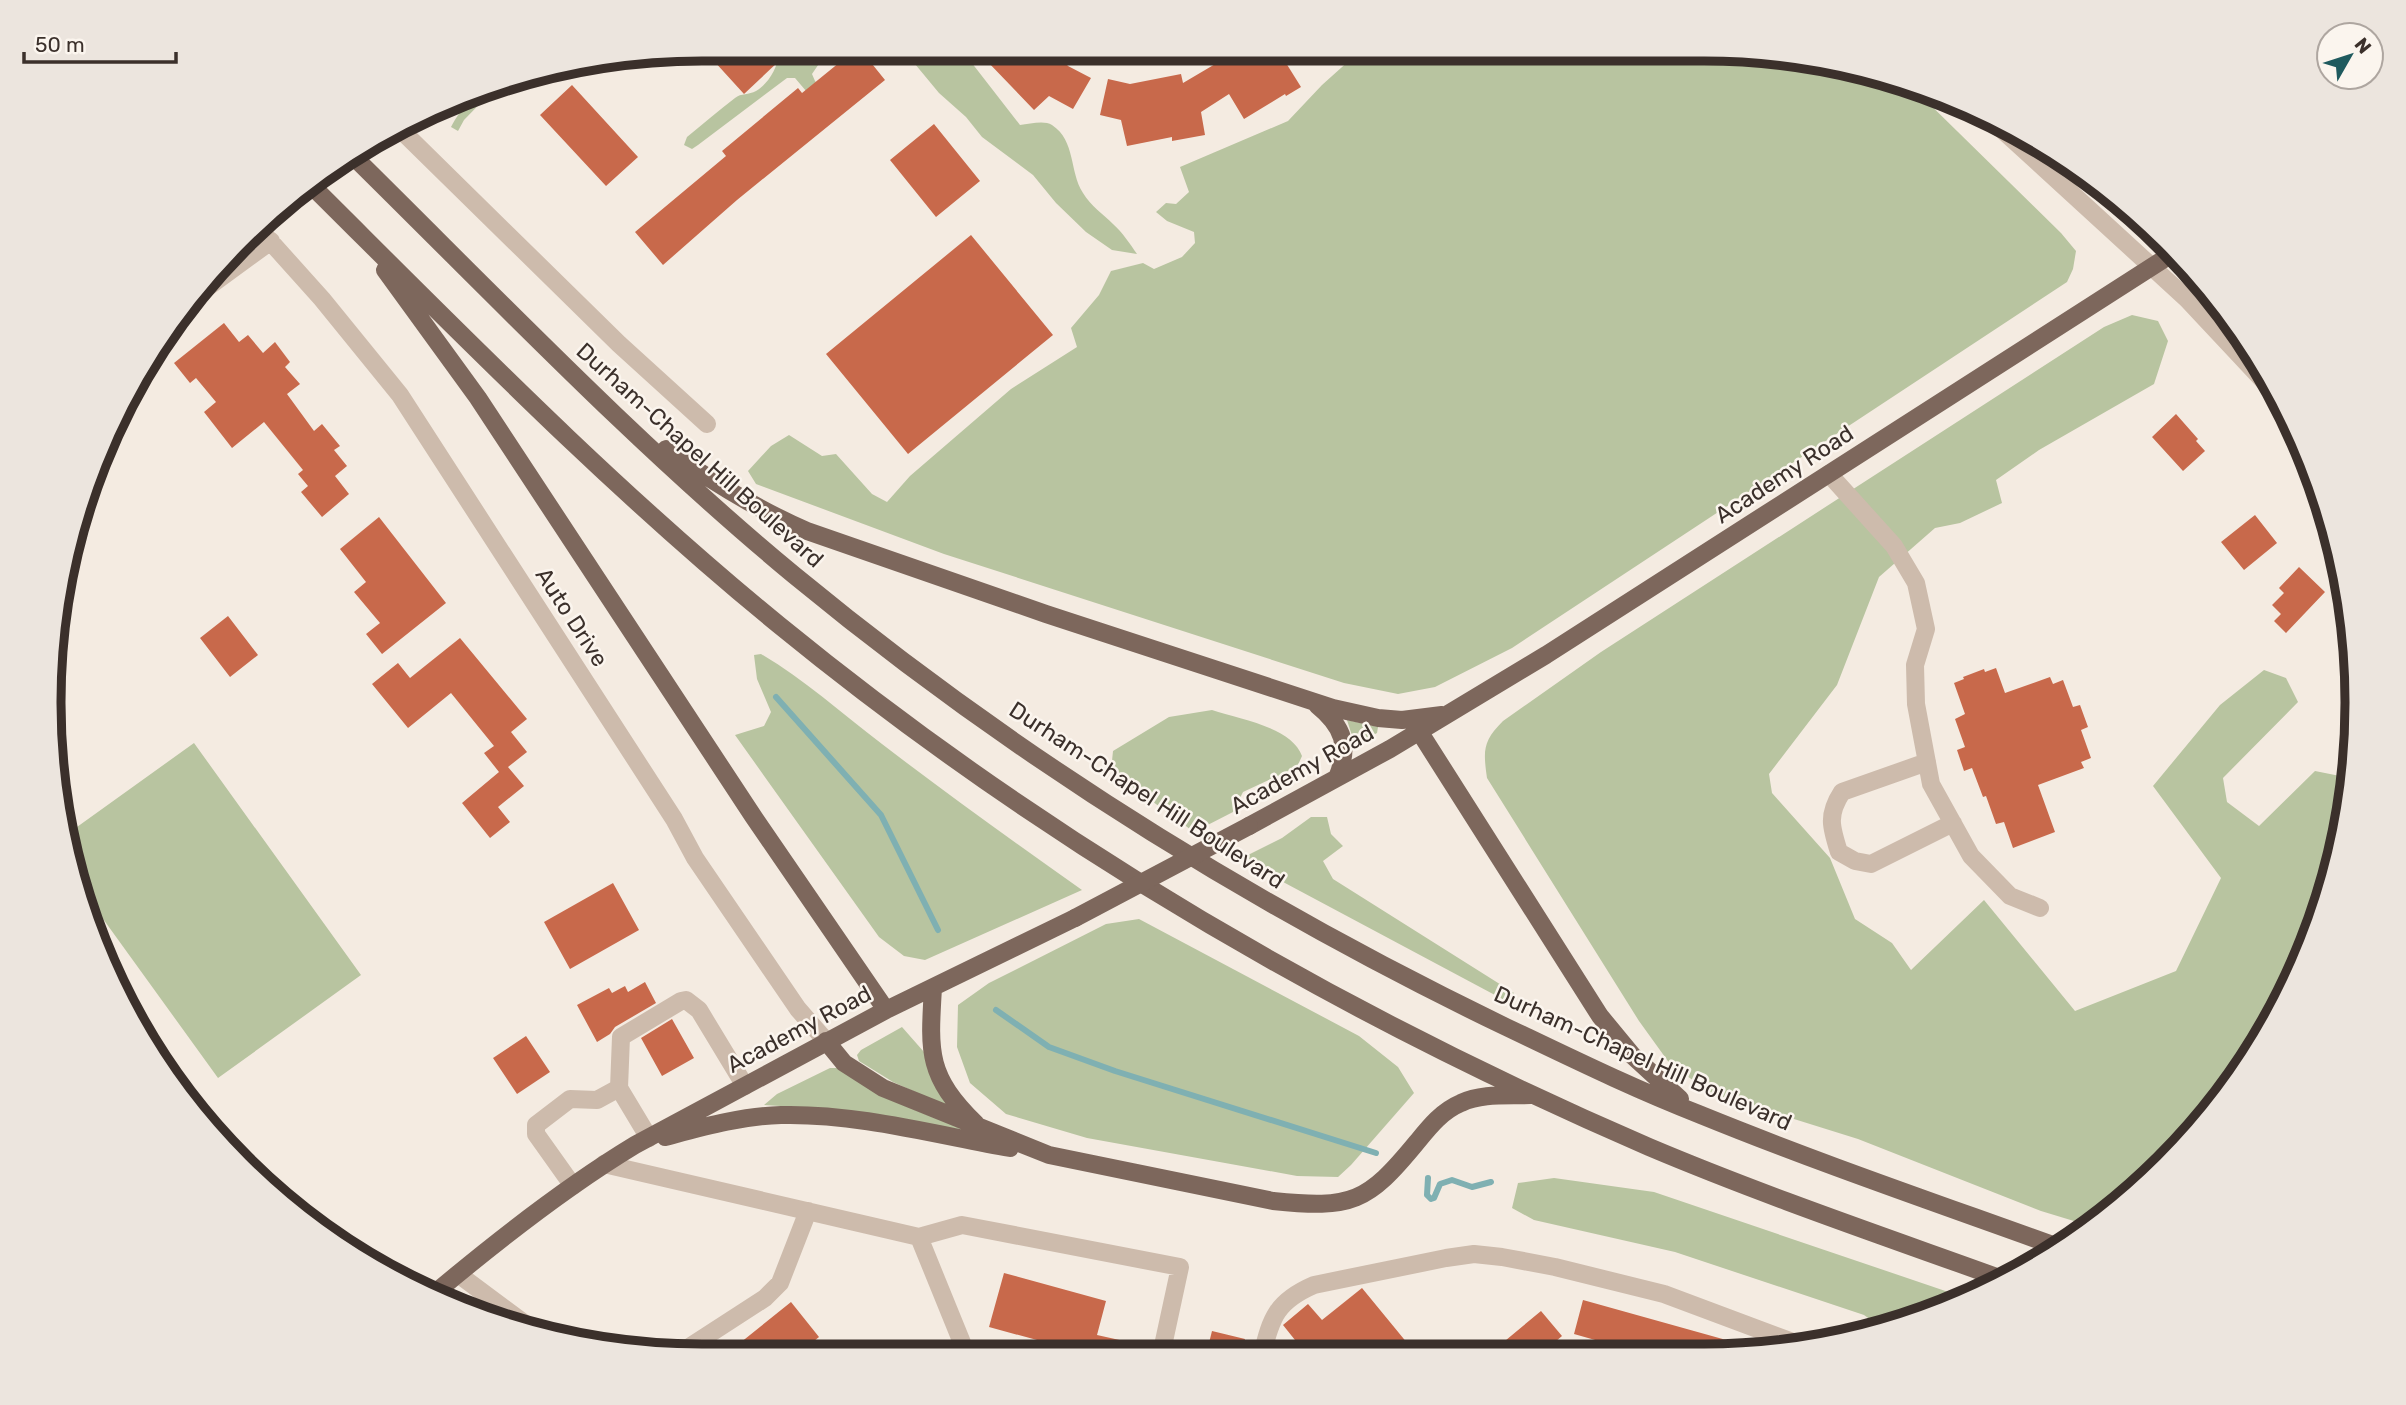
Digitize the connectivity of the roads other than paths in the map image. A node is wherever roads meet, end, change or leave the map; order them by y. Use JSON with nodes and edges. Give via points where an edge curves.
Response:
{"nodes":[{"id":1,"x":405,"y":134,"type":"edge"},
{"id":2,"x":2017,"y":143,"type":"edge"},
{"id":3,"x":359,"y":161,"type":"edge"},
{"id":4,"x":317,"y":190,"type":"edge"},
{"id":5,"x":359,"y":233,"type":"junction"},
{"id":6,"x":266,"y":236,"type":"edge"},
{"id":7,"x":2166,"y":258,"type":"edge"},
{"id":8,"x":239,"y":260,"type":"edge"},
{"id":9,"x":2152,"y":267,"type":"junction"},
{"id":10,"x":2248,"y":364,"type":"edge"},
{"id":11,"x":607,"y":407,"type":"junction"},
{"id":12,"x":706,"y":424,"type":"dead end"},
{"id":13,"x":1829,"y":474,"type":"junction"},
{"id":14,"x":1313,"y":702,"type":"junction"},
{"id":15,"x":1449,"y":713,"type":"junction"},
{"id":16,"x":1419,"y":732,"type":"junction"},
{"id":17,"x":1927,"y":762,"type":"junction"},
{"id":18,"x":1337,"y":778,"type":"junction"},
{"id":19,"x":1953,"y":823,"type":"junction"},
{"id":20,"x":2040,"y":908,"type":"dead end"},
{"id":21,"x":933,"y":988,"type":"junction"},
{"id":22,"x":886,"y":1010,"type":"junction"},
{"id":23,"x":826,"y":1041,"type":"junction"},
{"id":24,"x":745,"y":1086,"type":"junction"},
{"id":25,"x":619,"y":1088,"type":"junction"},
{"id":26,"x":1533,"y":1095,"type":"junction"},
{"id":27,"x":1699,"y":1115,"type":"junction"},
{"id":28,"x":981,"y":1128,"type":"junction"},
{"id":29,"x":642,"y":1142,"type":"junction"},
{"id":30,"x":1049,"y":1155,"type":"junction"},
{"id":31,"x":604,"y":1164,"type":"junction"},
{"id":32,"x":573,"y":1186,"type":"junction"},
{"id":33,"x":807,"y":1211,"type":"junction"},
{"id":34,"x":919,"y":1237,"type":"junction"},
{"id":35,"x":2048,"y":1243,"type":"edge"},
{"id":36,"x":458,"y":1274,"type":"junction"},
{"id":37,"x":1992,"y":1275,"type":"edge"},
{"id":38,"x":441,"y":1288,"type":"edge"},
{"id":39,"x":513,"y":1315,"type":"edge"},
{"id":40,"x":1783,"y":1338,"type":"edge"},
{"id":41,"x":693,"y":1344,"type":"edge"},
{"id":42,"x":963,"y":1344,"type":"edge"},
{"id":43,"x":1163,"y":1344,"type":"edge"},
{"id":44,"x":1264,"y":1344,"type":"edge"}],
"edges":[{"from":1,"to":12,"type":"street"},
{"from":2,"to":9,"type":"street"},
{"from":3,"to":11,"type":"main road","name":"Durham-Chapel Hill Boulevard"},
{"from":4,"to":5,"type":"main road"},
{"from":5,"to":22,"type":"main road","via":[[486,410]]},
{"from":5,"to":26,"type":"main road","via":[[615,483],[696,555],[790,634],[938,746],[1136,880],[1277,964]]},
{"from":6,"to":8,"type":"street"},
{"from":6,"to":23,"type":"street","name":"Auto Drive","via":[[400,396],[695,858],[798,1009]]},
{"from":7,"to":9,"type":"main road","name":"Academy Road"},
{"from":9,"to":10,"type":"street"},
{"from":9,"to":13,"type":"main road","name":"Academy Road"},
{"from":11,"to":14,"type":"main road","via":[[714,482],[765,513],[807,531]]},
{"from":11,"to":27,"type":"main road","name":"Durham-Chapel Hill Boulevard","via":[[793,574],[913,668],[1065,776],[1285,913],[1439,994]]},
{"from":13,"to":15,"type":"main road","name":"Academy Road"},
{"from":13,"to":17,"type":"street","via":[[1894,546],[1916,583],[1926,629],[1915,665],[1916,704]]},
{"from":14,"to":15,"type":"main road","via":[[1402,720]]},
{"from":14,"to":18,"type":"main road","via":[[1336,724],[1342,738],[1344,760]]},
{"from":15,"to":16,"type":"main road","name":"Academy Road"},
{"from":16,"to":18,"type":"main road","name":"Academy Road"},
{"from":16,"to":27,"type":"main road","via":[[1600,1016],[1633,1056]]},
{"from":17,"to":19,"type":"street","via":[[1931,784]]},
{"from":17,"to":19,"type":"street","via":[[1842,792],[1834,804],[1830,826],[1839,852],[1871,864]]},
{"from":18,"to":21,"type":"main road","name":"Academy Road","bridge":true},
{"from":19,"to":20,"type":"street","via":[[1971,856],[2010,896]]},
{"from":21,"to":22,"type":"main road","name":"Academy Road"},
{"from":21,"to":28,"type":"main road","via":[[932,1047],[939,1080]]},
{"from":22,"to":23,"type":"main road","name":"Academy Road"},
{"from":23,"to":24,"type":"main road","name":"Academy Road"},
{"from":23,"to":28,"type":"main road","via":[[844,1063],[883,1088]]},
{"from":24,"to":25,"type":"street","via":[[699,1010],[686,1000],[621,1037]]},
{"from":24,"to":29,"type":"main road","name":"Academy Road"},
{"from":25,"to":29,"type":"street"},
{"from":25,"to":32,"type":"street","via":[[597,1100],[570,1099],[536,1125],[536,1134]]},
{"from":26,"to":30,"type":"main road","via":[[1477,1098],[1451,1108],[1435,1120],[1393,1172],[1363,1196],[1335,1203],[1273,1201]]},
{"from":26,"to":37,"type":"main road","via":[[1666,1153]]},
{"from":27,"to":35,"type":"main road","name":"Durham-Chapel Hill Boulevard"},
{"from":28,"to":30,"type":"main road"},
{"from":29,"to":30,"type":"main road","via":[[738,1120],[797,1115],[865,1122]]},
{"from":29,"to":31,"type":"main road","name":"Academy Road"},
{"from":31,"to":32,"type":"main road","name":"Academy Road"},
{"from":31,"to":33,"type":"street"},
{"from":32,"to":36,"type":"main road","name":"Academy Road"},
{"from":33,"to":34,"type":"street"},
{"from":33,"to":41,"type":"street","via":[[780,1283],[765,1298]]},
{"from":34,"to":42,"type":"street"},
{"from":34,"to":43,"type":"street","via":[[962,1225],[1180,1267]]},
{"from":36,"to":38,"type":"main road","name":"Academy Road"},
{"from":36,"to":39,"type":"street"},
{"from":40,"to":44,"type":"street","via":[[1664,1294],[1555,1267],[1474,1254],[1314,1285],[1285,1301],[1270,1322]]}]}
